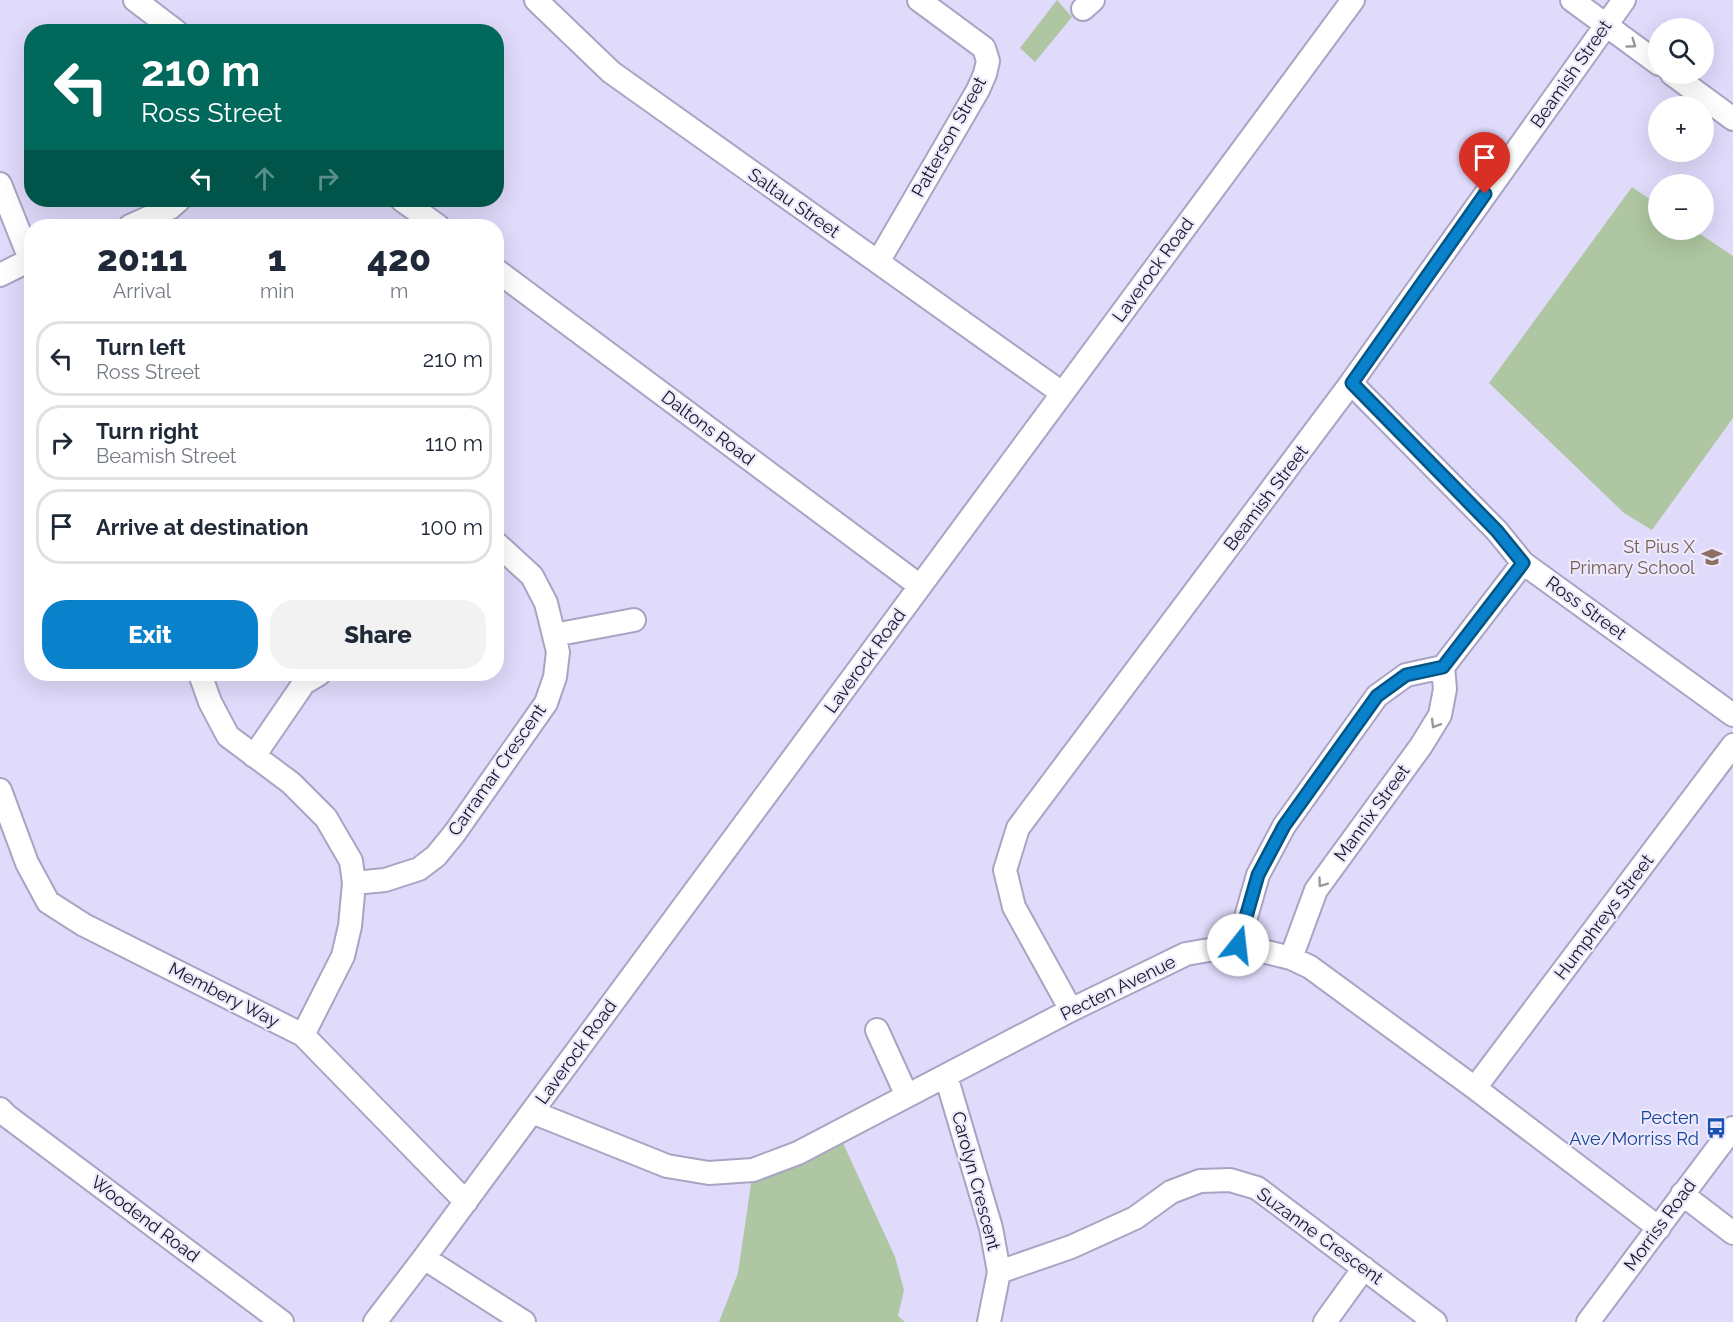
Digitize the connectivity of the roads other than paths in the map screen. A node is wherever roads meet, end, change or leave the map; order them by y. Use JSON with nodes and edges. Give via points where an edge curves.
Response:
{"nodes":[{"id":1,"x":536,"y":0,"type":"edge"},
{"id":2,"x":919,"y":0,"type":"edge"},
{"id":3,"x":1572,"y":0,"type":"edge"},
{"id":4,"x":1624,"y":0,"type":"edge"},
{"id":5,"x":1349,"y":1,"type":"edge"},
{"id":6,"x":143,"y":2,"type":"edge"},
{"id":7,"x":168,"y":24,"type":"edge"},
{"id":8,"x":1605,"y":24,"type":"junction"},
{"id":9,"x":1648,"y":56,"type":"edge"},
{"id":10,"x":1686,"y":84,"type":"edge"},
{"id":11,"x":1733,"y":118,"type":"edge"},
{"id":12,"x":0,"y":184,"type":"edge"},
{"id":13,"x":171,"y":207,"type":"edge"},
{"id":14,"x":410,"y":207,"type":"edge"},
{"id":15,"x":146,"y":219,"type":"edge"},
{"id":16,"x":423,"y":219,"type":"edge"},
{"id":17,"x":24,"y":242,"type":"edge"},
{"id":18,"x":878,"y":262,"type":"junction"},
{"id":19,"x":24,"y":263,"type":"edge"},
{"id":20,"x":0,"y":275,"type":"edge"},
{"id":21,"x":504,"y":276,"type":"edge"},
{"id":22,"x":1352,"y":383,"type":"junction"},
{"id":23,"x":1062,"y":393,"type":"junction"},
{"id":24,"x":504,"y":550,"type":"edge"},
{"id":25,"x":1523,"y":563,"type":"junction"},
{"id":26,"x":920,"y":586,"type":"junction"},
{"id":27,"x":634,"y":620,"type":"dead end"},
{"id":28,"x":554,"y":635,"type":"junction"},
{"id":29,"x":1443,"y":667,"type":"junction"},
{"id":30,"x":202,"y":681,"type":"edge"},
{"id":31,"x":307,"y":681,"type":"edge"},
{"id":32,"x":1733,"y":715,"type":"edge"},
{"id":33,"x":1733,"y":745,"type":"edge"},
{"id":34,"x":254,"y":756,"type":"junction"},
{"id":35,"x":0,"y":790,"type":"edge"},
{"id":36,"x":354,"y":883,"type":"junction"},
{"id":37,"x":1238,"y":945,"type":"junction"},
{"id":38,"x":1292,"y":958,"type":"junction"},
{"id":39,"x":1071,"y":1010,"type":"junction"},
{"id":40,"x":877,"y":1030,"type":"dead end"},
{"id":41,"x":303,"y":1035,"type":"junction"},
{"id":42,"x":946,"y":1076,"type":"junction"},
{"id":43,"x":1474,"y":1088,"type":"junction"},
{"id":44,"x":907,"y":1096,"type":"junction"},
{"id":45,"x":532,"y":1112,"type":"junction"},
{"id":46,"x":2,"y":1115,"type":"edge"},
{"id":47,"x":1733,"y":1128,"type":"edge"},
{"id":48,"x":1682,"y":1194,"type":"junction"},
{"id":49,"x":466,"y":1202,"type":"junction"},
{"id":50,"x":1659,"y":1228,"type":"junction"},
{"id":51,"x":1733,"y":1233,"type":"edge"},
{"id":52,"x":424,"y":1258,"type":"junction"},
{"id":53,"x":1364,"y":1268,"type":"junction"},
{"id":54,"x":999,"y":1272,"type":"junction"},
{"id":55,"x":282,"y":1322,"type":"edge"},
{"id":56,"x":375,"y":1322,"type":"edge"},
{"id":57,"x":524,"y":1322,"type":"edge"},
{"id":58,"x":990,"y":1322,"type":"edge"},
{"id":59,"x":1325,"y":1322,"type":"edge"},
{"id":60,"x":1435,"y":1322,"type":"edge"},
{"id":61,"x":1588,"y":1322,"type":"edge"}],
"edges":[{"from":1,"to":18,"type":"street","name":"Saltau Street","via":[[611,72]]},
{"from":2,"to":18,"type":"street","name":"Patterson Street","via":[[984,48],[988,61],[978,90]]},
{"from":3,"to":8,"type":"street"},
{"from":4,"to":8,"type":"street","name":"Beamish Street"},
{"from":5,"to":23,"type":"street","name":"Laverock Road"},
{"from":6,"to":7,"type":"street"},
{"from":8,"to":9,"type":"street","one_way":true},
{"from":8,"to":22,"type":"street","name":"Beamish Street"},
{"from":10,"to":11,"type":"street"},
{"from":12,"to":17,"type":"street"},
{"from":13,"to":15,"type":"street"},
{"from":14,"to":16,"type":"street"},
{"from":18,"to":23,"type":"street","name":"Saltau Street"},
{"from":19,"to":20,"type":"street"},
{"from":21,"to":26,"type":"street","name":"Daltons Road"},
{"from":22,"to":25,"type":"street","name":"Ross Street","via":[[1497,531]]},
{"from":22,"to":39,"type":"street","name":"Beamish Street","via":[[1018,828],[1005,870],[1014,907]]},
{"from":23,"to":26,"type":"street","name":"Laverock Road"},
{"from":24,"to":28,"type":"street","name":"Carramar Crescent","via":[[532,576],[546,603]]},
{"from":25,"to":29,"type":"street"},
{"from":25,"to":32,"type":"street","name":"Ross Street"},
{"from":26,"to":45,"type":"street","name":"Laverock Road"},
{"from":27,"to":28,"type":"street"},
{"from":28,"to":36,"type":"street","name":"Carramar Crescent","via":[[558,652],[546,703],[454,834],[436,856],[419,868],[385,880]]},
{"from":29,"to":37,"type":"street","via":[[1406,675],[1377,696],[1284,826],[1258,875]]},
{"from":29,"to":38,"type":"street","name":"Mannix Street","one_way":true,"via":[[1445,689],[1440,715],[1316,890]]},
{"from":30,"to":34,"type":"street","via":[[228,736]]},
{"from":31,"to":34,"type":"street"},
{"from":33,"to":43,"type":"street","name":"Humphreys Street"},
{"from":34,"to":36,"type":"street","via":[[291,783],[326,818],[351,861]]},
{"from":35,"to":41,"type":"street","name":"Membery Way","via":[[27,863],[48,902],[84,925]]},
{"from":36,"to":41,"type":"street","via":[[343,956]]},
{"from":37,"to":38,"type":"street","name":"Pecten Avenue"},
{"from":37,"to":39,"type":"street","name":"Pecten Avenue","via":[[1186,954]]},
{"from":38,"to":43,"type":"street","name":"Pecten Avenue","via":[[1310,967]]},
{"from":39,"to":42,"type":"street","name":"Pecten Avenue"},
{"from":40,"to":44,"type":"street"},
{"from":41,"to":49,"type":"street","name":"Membery Way"},
{"from":42,"to":44,"type":"street","name":"Pecten Avenue"},
{"from":42,"to":54,"type":"street","name":"Carolyn Crescent","via":[[991,1228]]},
{"from":43,"to":50,"type":"street","name":"Pecten Avenue"},
{"from":44,"to":45,"type":"street","name":"Pecten Avenue","via":[[786,1158],[753,1170],[709,1173],[667,1166]]},
{"from":45,"to":49,"type":"street","name":"Laverock Road"},
{"from":46,"to":55,"type":"street","name":"Woodend Road"},
{"from":47,"to":48,"type":"street","name":"Morriss Road"},
{"from":48,"to":50,"type":"street","name":"Morriss Road"},
{"from":48,"to":51,"type":"street"},
{"from":49,"to":52,"type":"street","name":"Laverock Road"},
{"from":50,"to":61,"type":"street","name":"Morriss Road"},
{"from":52,"to":56,"type":"street","name":"Laverock Road"},
{"from":52,"to":57,"type":"street"},
{"from":53,"to":54,"type":"street","name":"Suzanne Crescent","via":[[1257,1188],[1230,1180],[1200,1181],[1171,1192],[1135,1218],[1071,1247]]},
{"from":53,"to":59,"type":"street"},
{"from":53,"to":60,"type":"street","name":"Suzanne Crescent"},
{"from":54,"to":58,"type":"street","name":"Carolyn Crescent"}]}
